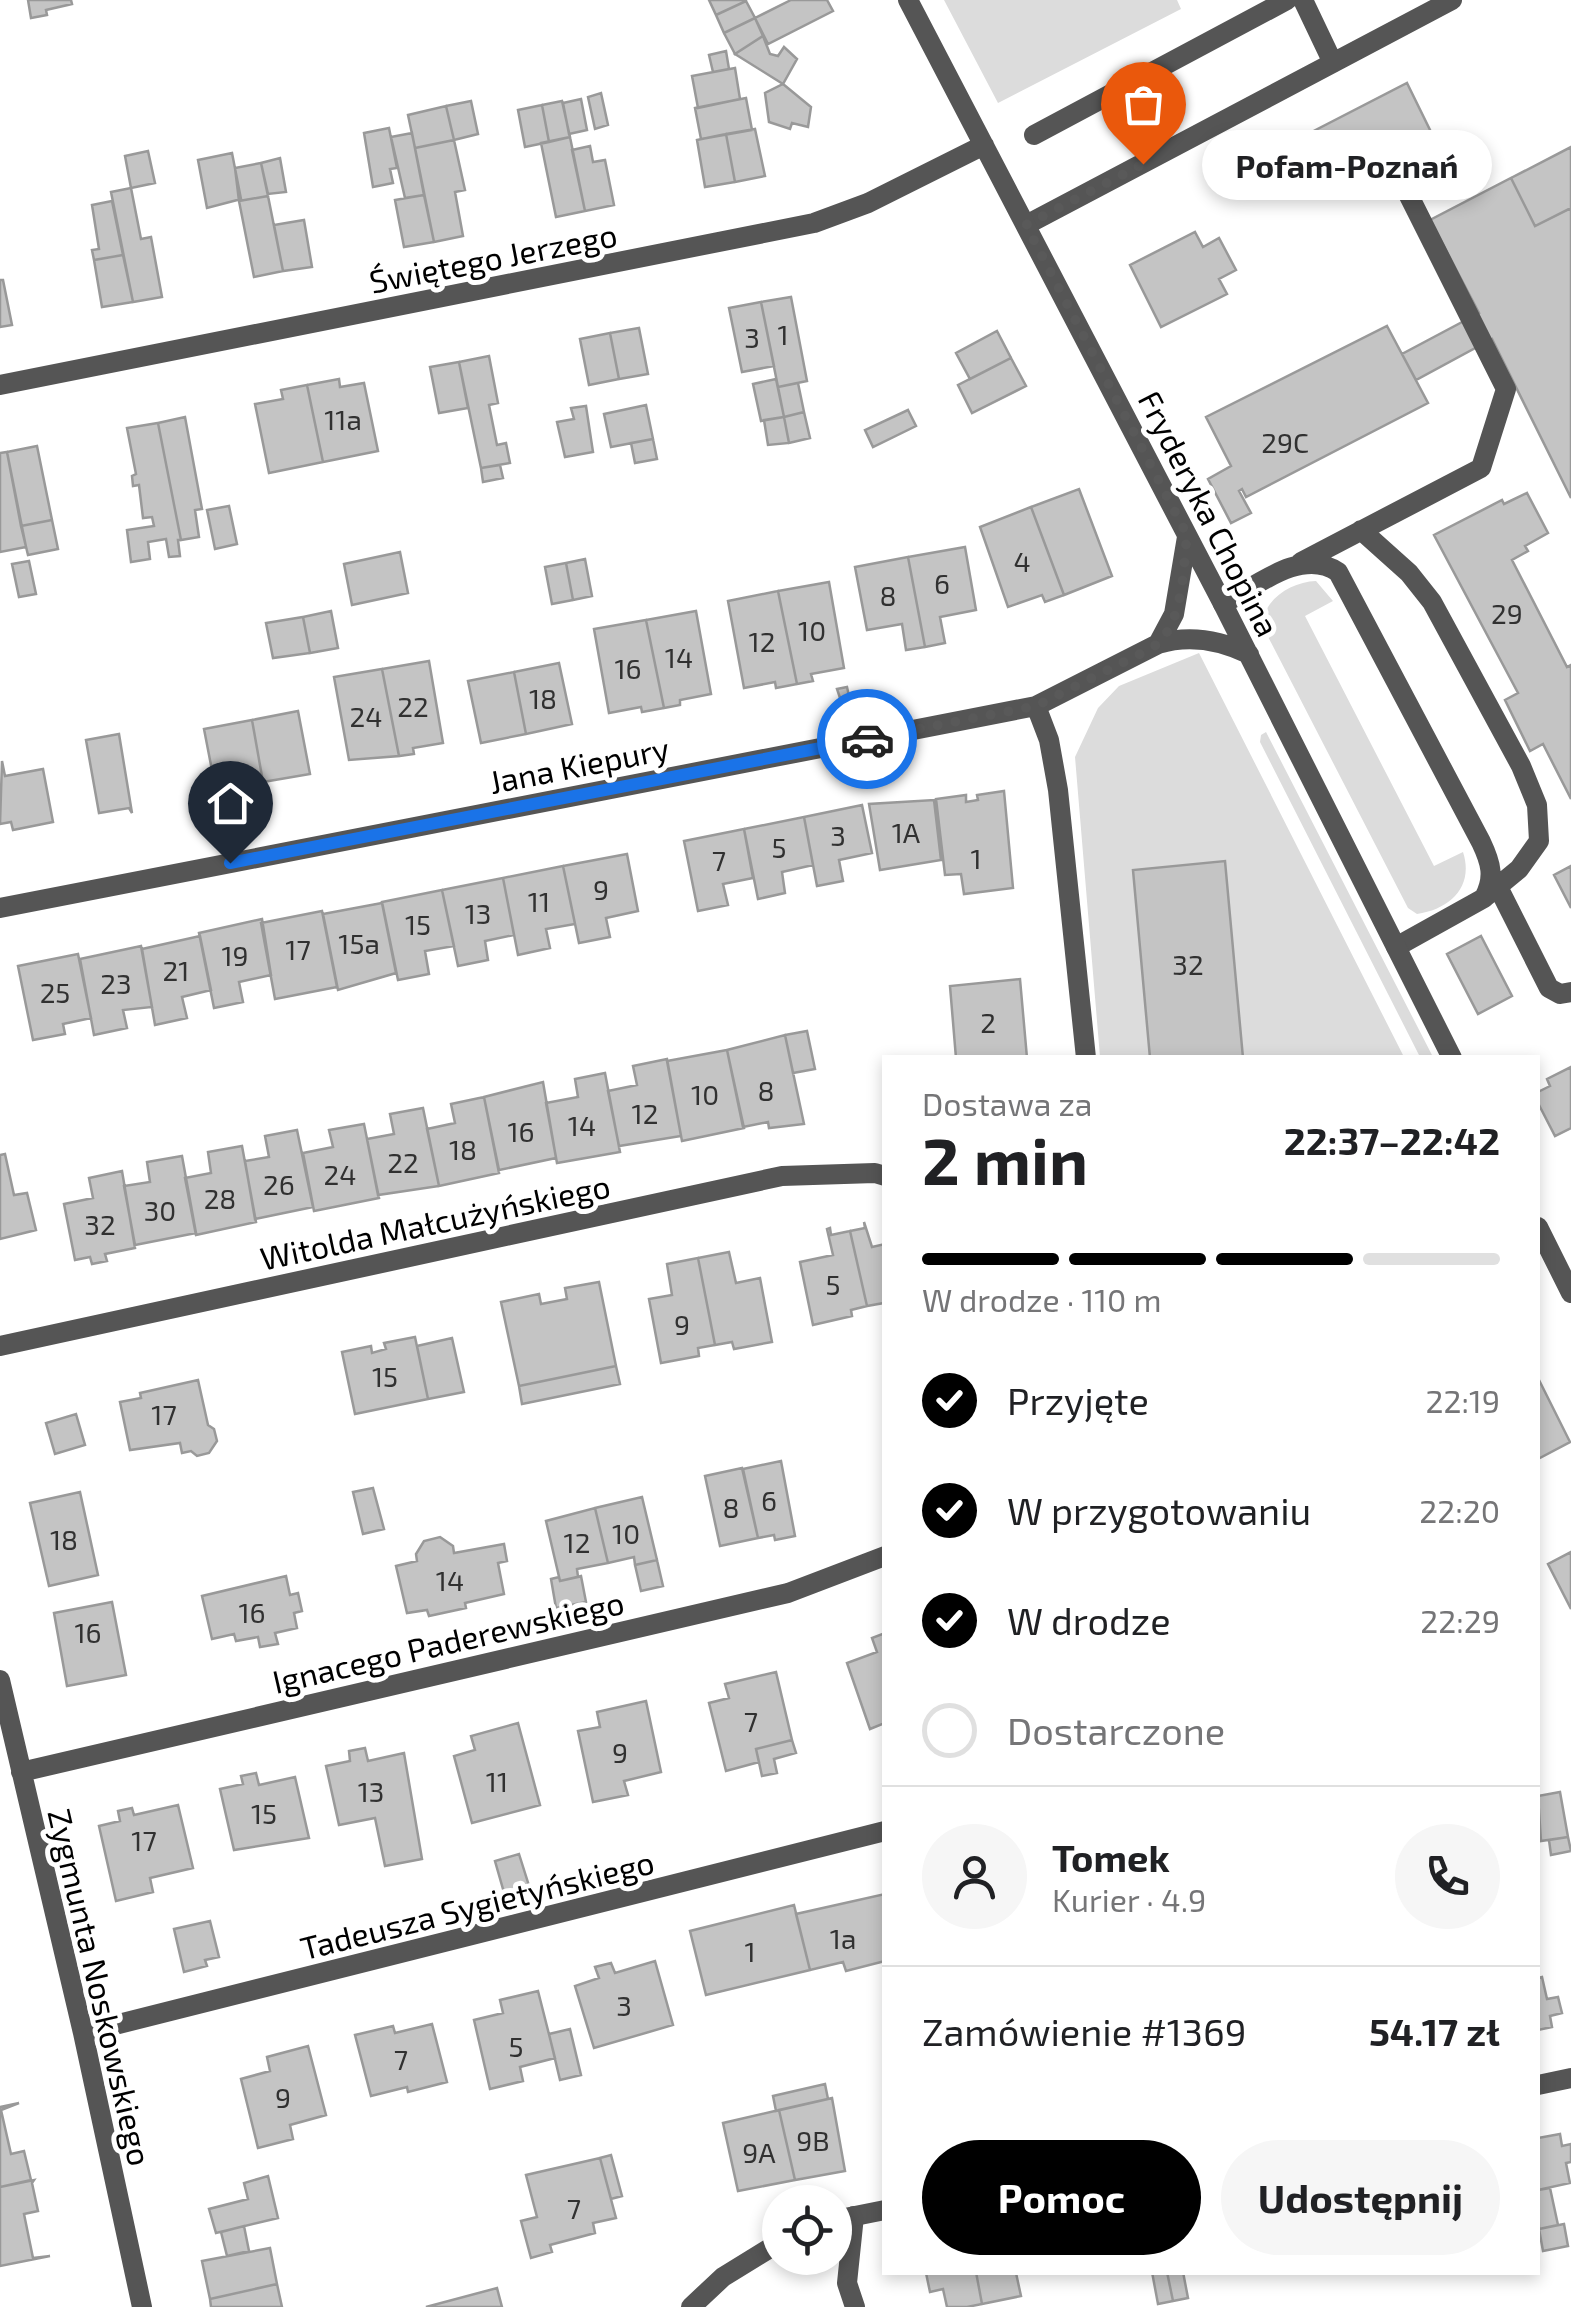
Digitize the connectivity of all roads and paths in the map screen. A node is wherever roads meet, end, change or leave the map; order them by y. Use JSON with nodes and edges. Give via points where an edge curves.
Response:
{"nodes":[{"id":1,"x":908,"y":0,"type":"edge"},
{"id":2,"x":1287,"y":0,"type":"edge"},
{"id":3,"x":1303,"y":0,"type":"edge"},
{"id":4,"x":1452,"y":0,"type":"edge"},
{"id":5,"x":1333,"y":63,"type":"junction"},
{"id":6,"x":1034,"y":135,"type":"dead end"},
{"id":7,"x":984,"y":145,"type":"junction"},
{"id":8,"x":1388,"y":154,"type":"dead end"},
{"id":9,"x":1026,"y":225,"type":"junction"},
{"id":10,"x":0,"y":385,"type":"edge"},
{"id":11,"x":1361,"y":530,"type":"junction"},
{"id":12,"x":1187,"y":535,"type":"junction"},
{"id":13,"x":1295,"y":566,"type":"junction"},
{"id":14,"x":1223,"y":604,"type":"junction"},
{"id":15,"x":1158,"y":644,"type":"junction"},
{"id":16,"x":1249,"y":654,"type":"junction"},
{"id":17,"x":1036,"y":706,"type":"junction"},
{"id":18,"x":1491,"y":887,"type":"junction"},
{"id":19,"x":0,"y":908,"type":"edge"},
{"id":20,"x":1396,"y":947,"type":"junction"},
{"id":21,"x":1571,"y":992,"type":"edge"},
{"id":22,"x":1086,"y":1055,"type":"edge"},
{"id":23,"x":1450,"y":1055,"type":"edge"},
{"id":24,"x":882,"y":1175,"type":"edge"},
{"id":25,"x":1571,"y":1246,"type":"edge"},
{"id":26,"x":1543,"y":1252,"type":"edge"},
{"id":27,"x":1571,"y":1293,"type":"edge"},
{"id":28,"x":0,"y":1346,"type":"edge"},
{"id":29,"x":882,"y":1557,"type":"edge"},
{"id":30,"x":0,"y":1680,"type":"edge"},
{"id":31,"x":20,"y":1772,"type":"junction"},
{"id":32,"x":882,"y":1831,"type":"edge"},
{"id":33,"x":83,"y":2033,"type":"junction"},
{"id":34,"x":1571,"y":2078,"type":"edge"},
{"id":35,"x":1540,"y":2085,"type":"edge"},
{"id":36,"x":882,"y":2211,"type":"edge"},
{"id":37,"x":852,"y":2217,"type":"edge"},
{"id":38,"x":762,"y":2253,"type":"edge"},
{"id":39,"x":847,"y":2275,"type":"edge"},
{"id":40,"x":142,"y":2307,"type":"edge"},
{"id":41,"x":691,"y":2307,"type":"edge"},
{"id":42,"x":855,"y":2307,"type":"edge"}],
"edges":[{"from":1,"to":7,"type":"street","name":"Fryderyka Chopina"},
{"from":2,"to":6,"type":"street"},
{"from":3,"to":5,"type":"street"},
{"from":4,"to":5,"type":"street"},
{"from":5,"to":9,"type":"street"},
{"from":7,"to":9,"type":"street","name":"Fryderyka Chopina"},
{"from":7,"to":10,"type":"street","name":"Świętego Jerzego","via":[[814,224]]},
{"from":8,"to":11,"type":"street","via":[[1506,389],[1482,468]]},
{"from":9,"to":12,"type":"street","name":"Fryderyka Chopina"},
{"from":11,"to":13,"type":"street"},
{"from":11,"to":18,"type":"street","via":[[1432,602],[1537,805],[1539,841]]},
{"from":12,"to":14,"type":"street","name":"Fryderyka Chopina"},
{"from":12,"to":15,"type":"street","via":[[1174,614]]},
{"from":13,"to":14,"type":"street"},
{"from":13,"to":18,"type":"street","via":[[1318,562],[1345,582],[1482,842]]},
{"from":14,"to":16,"type":"street","name":"Fryderyka Chopina"},
{"from":15,"to":16,"type":"street","via":[[1203,639]]},
{"from":15,"to":17,"type":"street","name":"Jana Kiepury"},
{"from":16,"to":20,"type":"street","name":"Fryderyka Chopina"},
{"from":17,"to":19,"type":"street","name":"Jana Kiepury"},
{"from":17,"to":22,"type":"street","via":[[1058,790]]},
{"from":18,"to":20,"type":"street"},
{"from":18,"to":21,"type":"street","via":[[1549,988]]},
{"from":20,"to":23,"type":"street","name":"Fryderyka Chopina"},
{"from":24,"to":28,"type":"street","name":"Witolda Małcużyńskiego","via":[[782,1176]]},
{"from":25,"to":26,"type":"street"},
{"from":26,"to":27,"type":"street"},
{"from":29,"to":31,"type":"street","name":"Ignacego Paderewskiego","via":[[788,1592]]},
{"from":30,"to":31,"type":"street","name":"Zygmunta Noskowskiego"},
{"from":31,"to":33,"type":"street","name":"Zygmunta Noskowskiego"},
{"from":32,"to":33,"type":"street","name":"Tadeusza Sygietyńskiego"},
{"from":33,"to":40,"type":"street","name":"Zygmunta Noskowskiego"},
{"from":34,"to":35,"type":"street"},
{"from":36,"to":37,"type":"street"},
{"from":38,"to":41,"type":"street"},
{"from":39,"to":42,"type":"street"}]}
